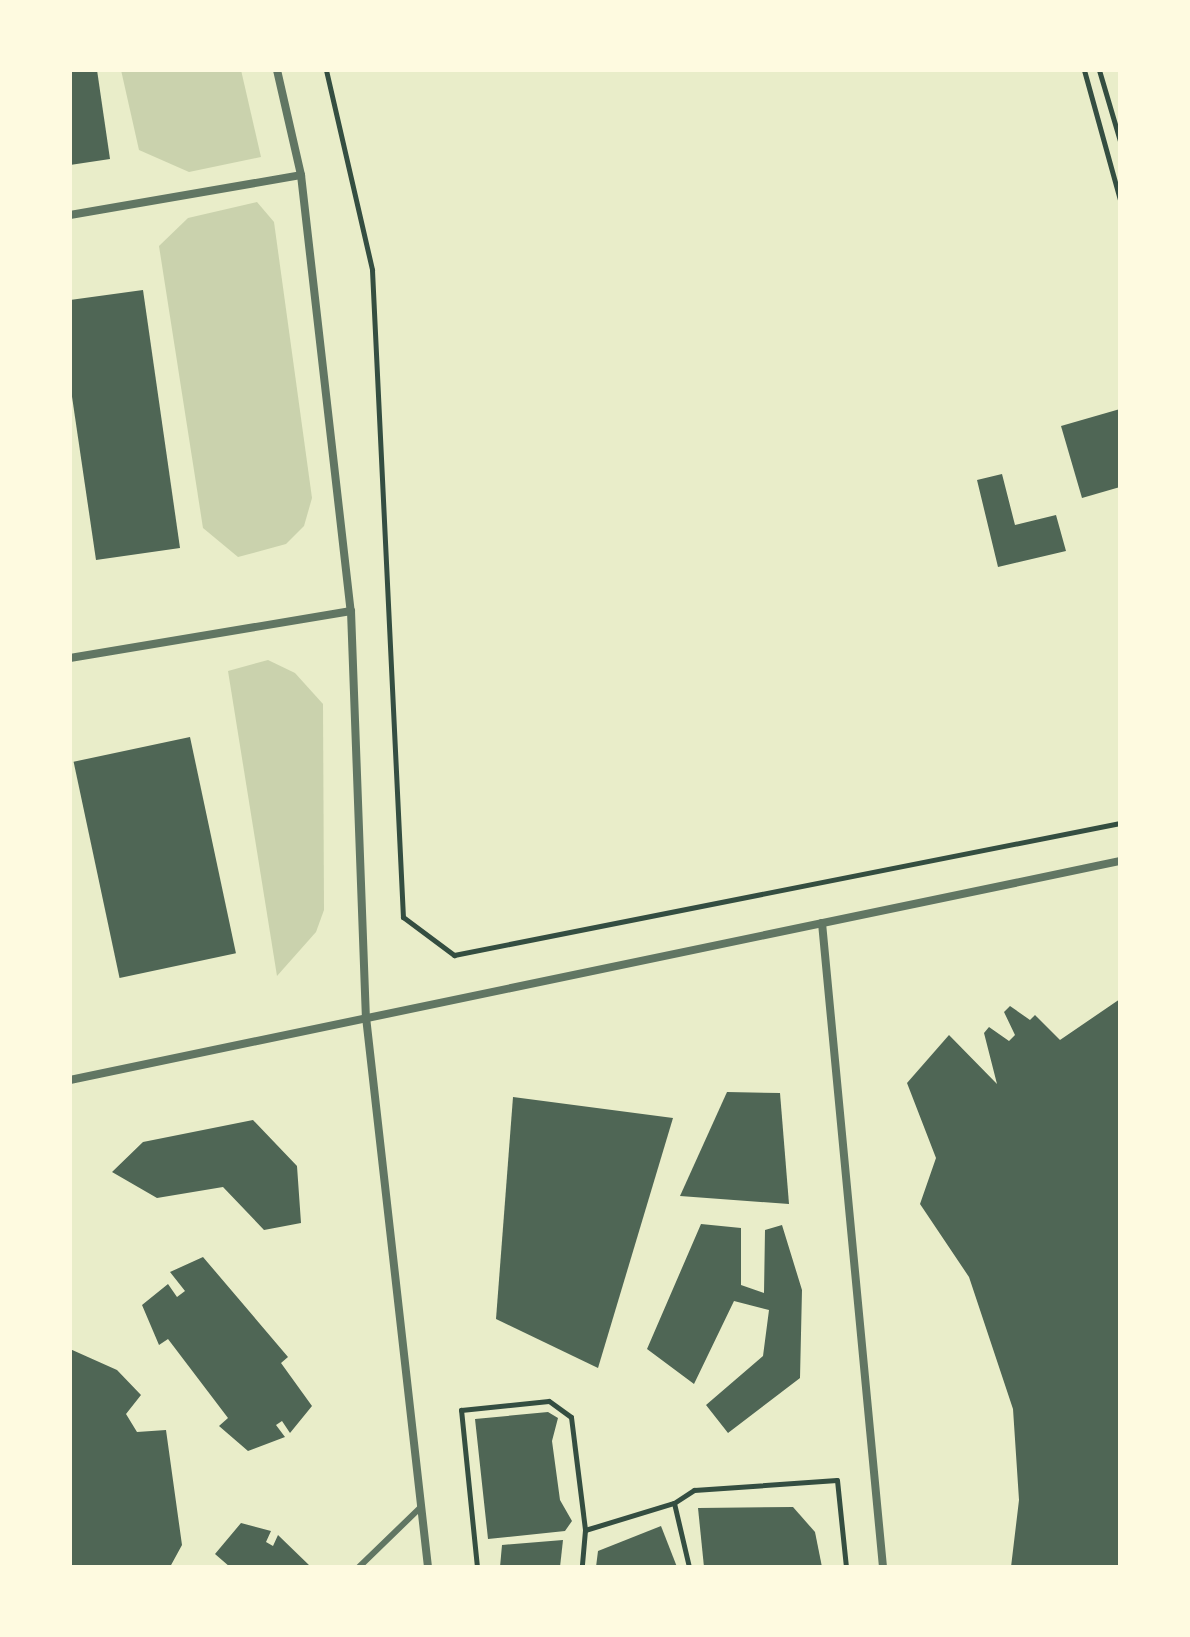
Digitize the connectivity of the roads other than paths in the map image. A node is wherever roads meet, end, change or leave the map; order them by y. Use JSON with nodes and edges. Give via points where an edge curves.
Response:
{"nodes":[{"id":1,"x":277,"y":70,"type":"edge"},
{"id":2,"x":301,"y":175,"type":"junction"},
{"id":3,"x":70,"y":215,"type":"edge"},
{"id":4,"x":351,"y":611,"type":"junction"},
{"id":5,"x":70,"y":658,"type":"edge"},
{"id":6,"x":1120,"y":861,"type":"edge"},
{"id":7,"x":822,"y":923,"type":"junction"},
{"id":8,"x":366,"y":1017,"type":"junction"},
{"id":9,"x":70,"y":1080,"type":"edge"},
{"id":10,"x":421,"y":1507,"type":"junction"},
{"id":11,"x":359,"y":1567,"type":"edge"},
{"id":12,"x":428,"y":1567,"type":"edge"},
{"id":13,"x":883,"y":1567,"type":"edge"}],
"edges":[{"from":1,"to":2,"type":"street"},
{"from":2,"to":3,"type":"street"},
{"from":2,"to":4,"type":"street"},
{"from":4,"to":5,"type":"street"},
{"from":4,"to":8,"type":"street"},
{"from":6,"to":7,"type":"street"},
{"from":7,"to":8,"type":"street"},
{"from":7,"to":13,"type":"street"},
{"from":8,"to":9,"type":"street"},
{"from":8,"to":10,"type":"street"},
{"from":10,"to":11,"type":"lane"},
{"from":10,"to":12,"type":"street"}]}
